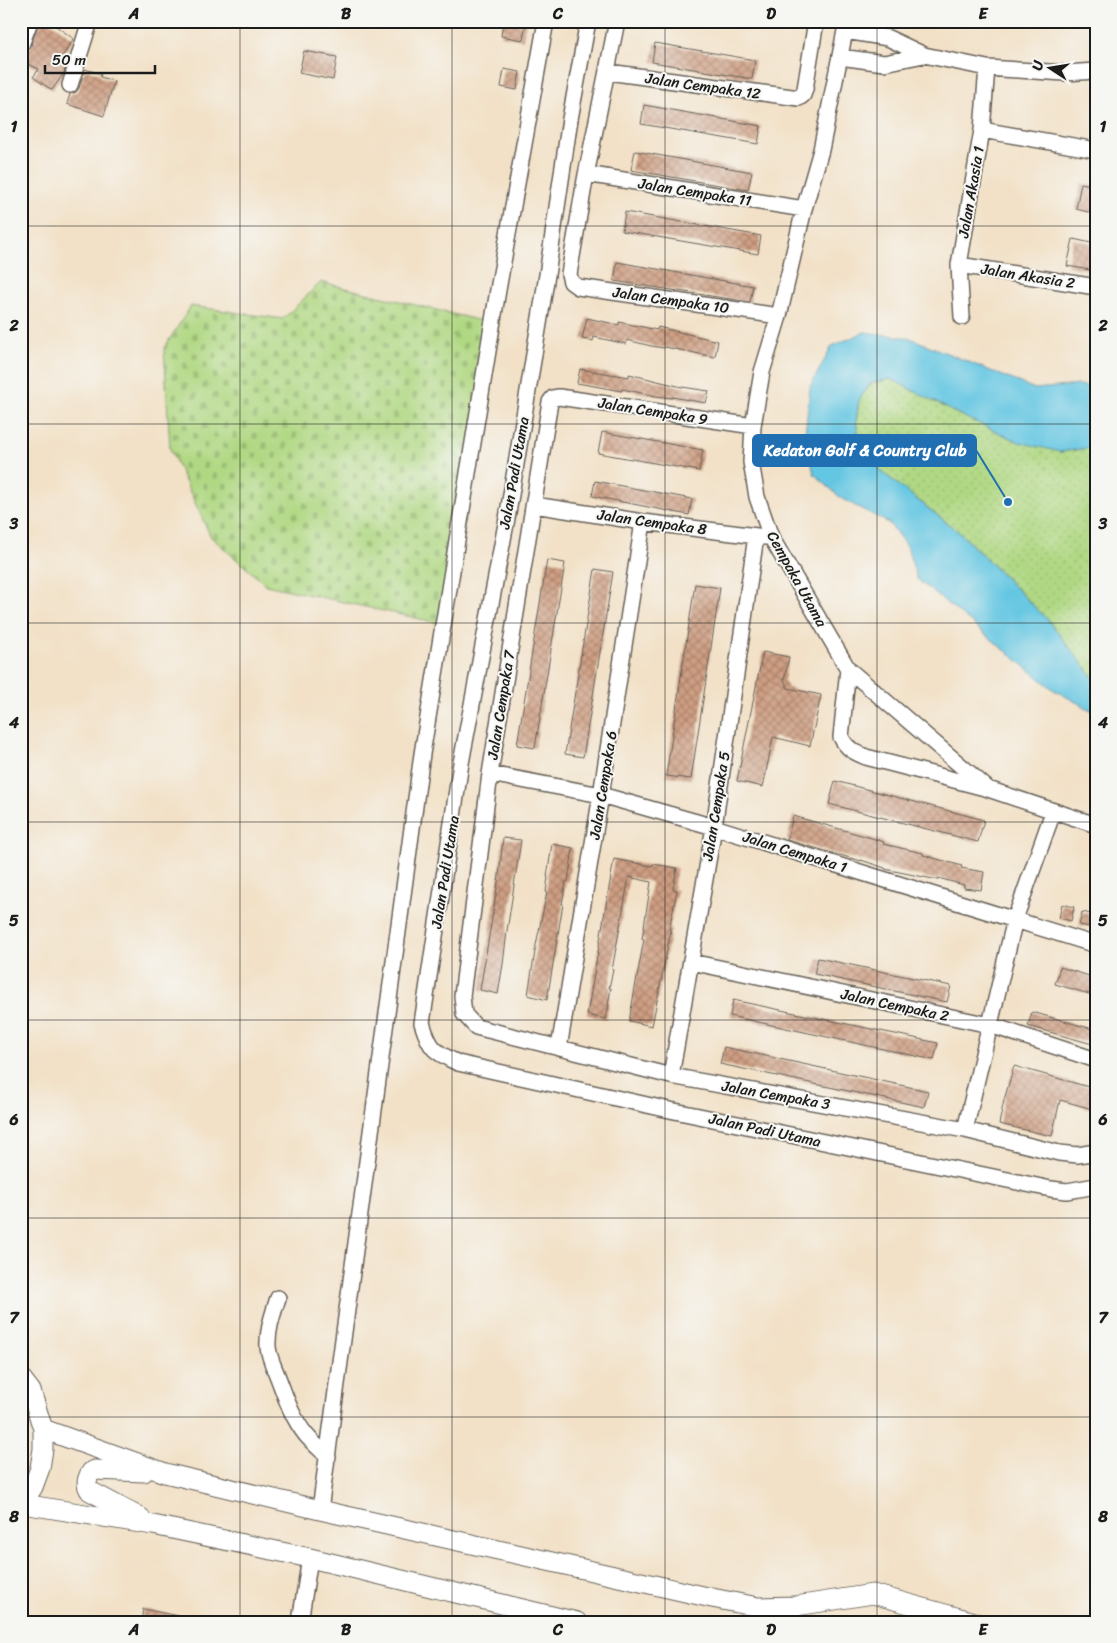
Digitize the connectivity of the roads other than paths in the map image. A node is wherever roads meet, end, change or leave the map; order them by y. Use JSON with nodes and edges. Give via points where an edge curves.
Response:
{"nodes":[{"id":1,"x":30,"y":21,"type":"edge"},
{"id":2,"x":90,"y":21,"type":"edge"},
{"id":3,"x":546,"y":21,"type":"edge"},
{"id":4,"x":588,"y":21,"type":"edge"},
{"id":5,"x":617,"y":21,"type":"edge"},
{"id":6,"x":816,"y":21,"type":"edge"},
{"id":7,"x":846,"y":26,"type":"edge"},
{"id":8,"x":21,"y":45,"type":"edge"},
{"id":9,"x":924,"y":55,"type":"junction"},
{"id":10,"x":840,"y":57,"type":"junction"},
{"id":11,"x":987,"y":68,"type":"junction"},
{"id":12,"x":1096,"y":71,"type":"edge"},
{"id":13,"x":608,"y":72,"type":"junction"},
{"id":14,"x":70,"y":85,"type":"dead end"},
{"id":15,"x":982,"y":130,"type":"junction"},
{"id":16,"x":1096,"y":150,"type":"edge"},
{"id":17,"x":586,"y":174,"type":"junction"},
{"id":18,"x":804,"y":209,"type":"junction"},
{"id":19,"x":959,"y":265,"type":"junction"},
{"id":20,"x":1096,"y":287,"type":"edge"},
{"id":21,"x":779,"y":316,"type":"junction"},
{"id":22,"x":962,"y":317,"type":"dead end"},
{"id":23,"x":553,"y":398,"type":"joint"},
{"id":24,"x":753,"y":426,"type":"junction"},
{"id":25,"x":534,"y":505,"type":"junction"},
{"id":26,"x":643,"y":522,"type":"junction"},
{"id":27,"x":764,"y":536,"type":"junction"},
{"id":28,"x":848,"y":669,"type":"junction"},
{"id":29,"x":490,"y":774,"type":"junction"},
{"id":30,"x":988,"y":789,"type":"junction"},
{"id":31,"x":601,"y":795,"type":"junction"},
{"id":32,"x":1053,"y":812,"type":"junction"},
{"id":33,"x":1096,"y":825,"type":"edge"},
{"id":34,"x":714,"y":827,"type":"junction"},
{"id":35,"x":1015,"y":919,"type":"junction"},
{"id":36,"x":1096,"y":945,"type":"edge"},
{"id":37,"x":690,"y":962,"type":"junction"},
{"id":38,"x":464,"y":1014,"type":"joint"},
{"id":39,"x":990,"y":1025,"type":"junction"},
{"id":40,"x":559,"y":1048,"type":"junction"},
{"id":41,"x":1096,"y":1060,"type":"edge"},
{"id":42,"x":671,"y":1076,"type":"junction"},
{"id":43,"x":965,"y":1130,"type":"junction"},
{"id":44,"x":1096,"y":1152,"type":"edge"},
{"id":45,"x":1096,"y":1186,"type":"edge"},
{"id":46,"x":278,"y":1298,"type":"dead end"},
{"id":47,"x":21,"y":1378,"type":"edge"},
{"id":48,"x":43,"y":1429,"type":"junction"},
{"id":49,"x":328,"y":1457,"type":"junction"},
{"id":50,"x":165,"y":1473,"type":"junction"},
{"id":51,"x":22,"y":1505,"type":"edge"},
{"id":52,"x":320,"y":1510,"type":"junction"},
{"id":53,"x":153,"y":1525,"type":"junction"},
{"id":54,"x":310,"y":1558,"type":"junction"},
{"id":55,"x":300,"y":1622,"type":"edge"},
{"id":56,"x":577,"y":1622,"type":"edge"},
{"id":57,"x":974,"y":1622,"type":"edge"}],
"edges":[{"from":1,"to":8,"type":"street"},
{"from":2,"to":14,"type":"street"},
{"from":3,"to":49,"type":"street","via":[[422,754]]},
{"from":4,"to":45,"type":"street","name":"Jalan Padi Utama","via":[[508,513],[462,763],[422,1024],[428,1042],[439,1054],[458,1063],[664,1109],[1052,1189],[1067,1191]]},
{"from":5,"to":13,"type":"street"},
{"from":6,"to":13,"type":"street","name":"Jalan Cempaka 12","via":[[805,89],[799,98]]},
{"from":7,"to":9,"type":"street","via":[[888,38]]},
{"from":7,"to":10,"type":"street","name":"Cempaka Utama"},
{"from":9,"to":10,"type":"street","via":[[884,63]]},
{"from":9,"to":11,"type":"street"},
{"from":10,"to":18,"type":"street","name":"Cempaka Utama","via":[[821,150]]},
{"from":11,"to":12,"type":"street","via":[[1065,73]]},
{"from":11,"to":15,"type":"street","name":"Jalan Akasia 1"},
{"from":13,"to":17,"type":"street"},
{"from":15,"to":16,"type":"street"},
{"from":15,"to":19,"type":"street","name":"Jalan Akasia 1"},
{"from":17,"to":18,"type":"street","name":"Jalan Cempaka 11"},
{"from":17,"to":21,"type":"street","name":"Jalan Cempaka 10","via":[[569,274],[578,287]]},
{"from":18,"to":21,"type":"street","name":"Cempaka Utama"},
{"from":19,"to":20,"type":"street","name":"Jalan Akasia 2"},
{"from":19,"to":22,"type":"street","name":"Jalan Akasia 1"},
{"from":21,"to":24,"type":"street","name":"Cempaka Utama","via":[[762,372]]},
{"from":23,"to":24,"type":"street","name":"Jalan Cempaka 9"},
{"from":23,"to":25,"type":"street","name":"Jalan Cempaka 7"},
{"from":24,"to":27,"type":"street","name":"Cempaka Utama","via":[[751,462]]},
{"from":25,"to":26,"type":"street","name":"Jalan Cempaka 8"},
{"from":25,"to":29,"type":"street","name":"Jalan Cempaka 7"},
{"from":26,"to":27,"type":"street","name":"Jalan Cempaka 8"},
{"from":26,"to":31,"type":"street","name":"Jalan Cempaka 6"},
{"from":27,"to":28,"type":"street","name":"Cempaka Utama"},
{"from":27,"to":34,"type":"street","name":"Jalan Cempaka 5"},
{"from":28,"to":30,"type":"street","name":"Cempaka Utama"},
{"from":28,"to":30,"type":"street","via":[[842,737],[852,751]]},
{"from":29,"to":31,"type":"street","name":"Jalan Cempaka 1"},
{"from":29,"to":38,"type":"street","name":"Jalan Cempaka 7","via":[[462,996]]},
{"from":30,"to":32,"type":"street","name":"Cempaka Utama"},
{"from":31,"to":34,"type":"street","name":"Jalan Cempaka 1"},
{"from":31,"to":40,"type":"street","name":"Jalan Cempaka 6"},
{"from":32,"to":33,"type":"street","name":"Cempaka Utama"},
{"from":32,"to":35,"type":"street"},
{"from":34,"to":35,"type":"street","name":"Jalan Cempaka 1"},
{"from":34,"to":37,"type":"street","name":"Jalan Cempaka 5"},
{"from":35,"to":36,"type":"street","name":"Jalan Cempaka 1"},
{"from":35,"to":39,"type":"street"},
{"from":37,"to":39,"type":"street","name":"Jalan Cempaka 2"},
{"from":37,"to":42,"type":"street","name":"Jalan Cempaka 5"},
{"from":38,"to":40,"type":"street","name":"Jalan Cempaka 3","via":[[476,1026]]},
{"from":39,"to":41,"type":"street","name":"Jalan Cempaka 2"},
{"from":39,"to":43,"type":"street"},
{"from":40,"to":42,"type":"street","name":"Jalan Cempaka 3"},
{"from":42,"to":43,"type":"street","name":"Jalan Cempaka 3"},
{"from":43,"to":44,"type":"street","name":"Jalan Cempaka 3","via":[[1059,1153],[1078,1155]]},
{"from":46,"to":49,"type":"street","via":[[268,1337],[271,1360],[298,1422]]},
{"from":47,"to":48,"type":"street","via":[[32,1391]]},
{"from":48,"to":50,"type":"street"},
{"from":48,"to":51,"type":"street","via":[[40,1468]]},
{"from":49,"to":52,"type":"street"},
{"from":50,"to":52,"type":"street"},
{"from":50,"to":53,"type":"street","via":[[95,1470],[88,1477],[90,1491]]},
{"from":51,"to":53,"type":"street"},
{"from":52,"to":57,"type":"street","via":[[758,1607],[796,1606],[873,1594]]},
{"from":53,"to":54,"type":"street"},
{"from":54,"to":55,"type":"street"},
{"from":54,"to":56,"type":"street"}]}
